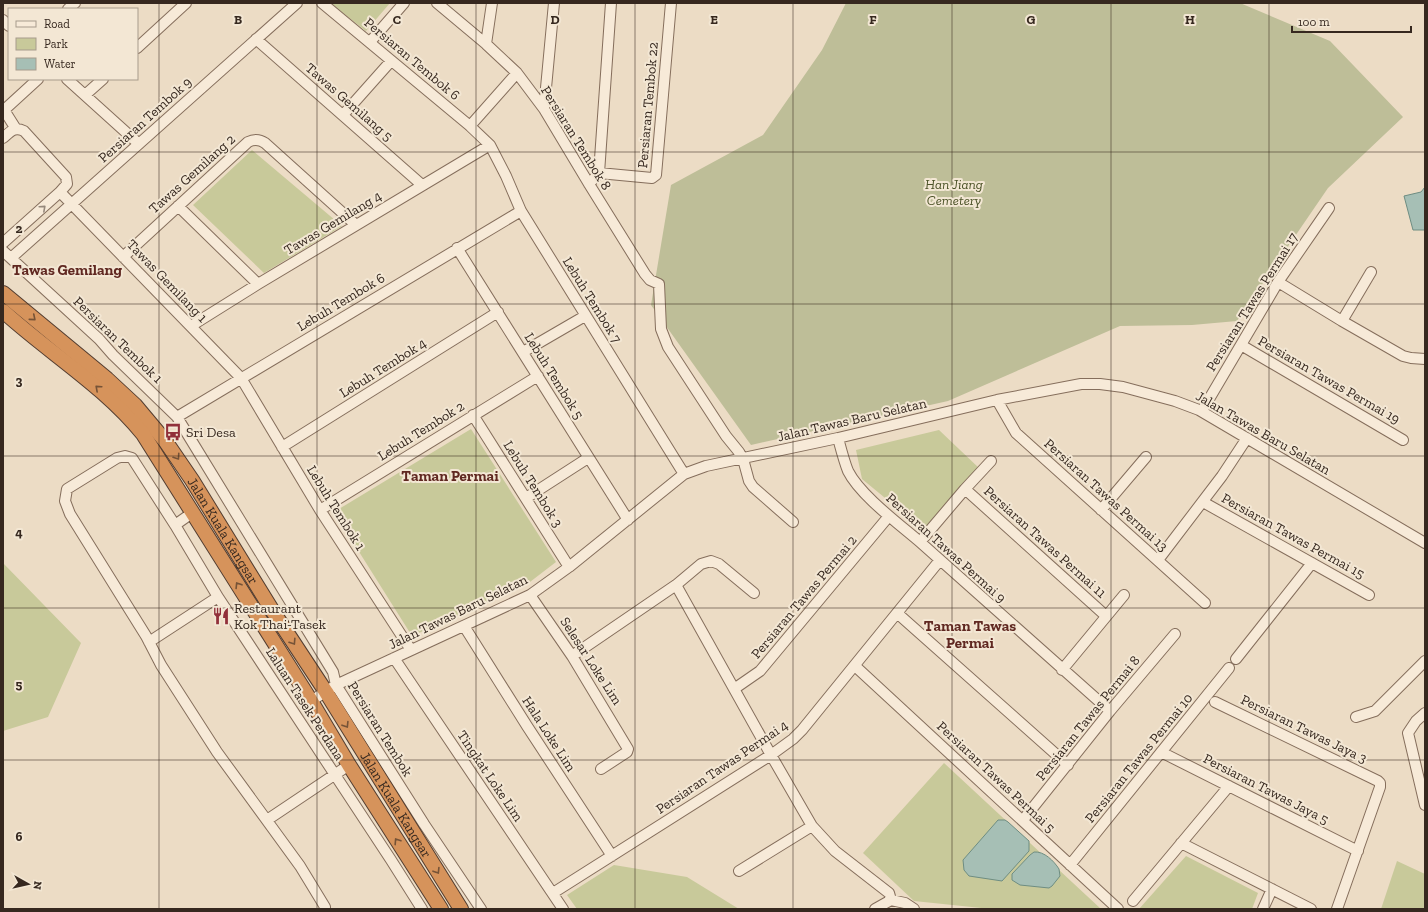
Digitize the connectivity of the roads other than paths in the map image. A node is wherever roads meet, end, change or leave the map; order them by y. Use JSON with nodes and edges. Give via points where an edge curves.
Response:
{"nodes":[{"id":1,"x":186,"y":3,"type":"edge"},
{"id":2,"x":296,"y":3,"type":"edge"},
{"id":3,"x":322,"y":3,"type":"edge"},
{"id":4,"x":404,"y":3,"type":"edge"},
{"id":5,"x":437,"y":3,"type":"edge"},
{"id":6,"x":492,"y":3,"type":"edge"},
{"id":7,"x":554,"y":3,"type":"edge"},
{"id":8,"x":611,"y":3,"type":"edge"},
{"id":9,"x":671,"y":3,"type":"edge"},
{"id":10,"x":256,"y":39,"type":"junction"},
{"id":11,"x":370,"y":42,"type":"junction"},
{"id":12,"x":486,"y":44,"type":"junction"},
{"id":13,"x":138,"y":47,"type":"edge"},
{"id":14,"x":391,"y":61,"type":"junction"},
{"id":15,"x":517,"y":73,"type":"junction"},
{"id":16,"x":37,"y":80,"type":"edge"},
{"id":17,"x":68,"y":80,"type":"edge"},
{"id":18,"x":102,"y":80,"type":"edge"},
{"id":19,"x":85,"y":95,"type":"junction"},
{"id":20,"x":544,"y":109,"type":"junction"},
{"id":21,"x":4,"y":110,"type":"edge"},
{"id":22,"x":343,"y":115,"type":"junction"},
{"id":23,"x":470,"y":126,"type":"junction"},
{"id":24,"x":16,"y":128,"type":"junction"},
{"id":25,"x":3,"y":138,"type":"edge"},
{"id":26,"x":487,"y":142,"type":"junction"},
{"id":27,"x":139,"y":144,"type":"junction"},
{"id":28,"x":599,"y":173,"type":"junction"},
{"id":29,"x":588,"y":184,"type":"junction"},
{"id":30,"x":422,"y":185,"type":"junction"},
{"id":31,"x":60,"y":192,"type":"junction"},
{"id":32,"x":72,"y":204,"type":"junction"},
{"id":33,"x":178,"y":206,"type":"junction"},
{"id":34,"x":1329,"y":208,"type":"dead end"},
{"id":35,"x":521,"y":211,"type":"junction"},
{"id":36,"x":356,"y":225,"type":"junction"},
{"id":37,"x":3,"y":243,"type":"edge"},
{"id":38,"x":458,"y":248,"type":"junction"},
{"id":39,"x":3,"y":251,"type":"edge"},
{"id":40,"x":123,"y":256,"type":"junction"},
{"id":41,"x":11,"y":258,"type":"junction"},
{"id":42,"x":1371,"y":272,"type":"dead end"},
{"id":43,"x":1278,"y":282,"type":"junction"},
{"id":44,"x":258,"y":284,"type":"junction"},
{"id":45,"x":3,"y":293,"type":"edge"},
{"id":46,"x":3,"y":311,"type":"edge"},
{"id":47,"x":498,"y":312,"type":"junction"},
{"id":48,"x":585,"y":316,"type":"junction"},
{"id":49,"x":1342,"y":321,"type":"junction"},
{"id":50,"x":191,"y":326,"type":"junction"},
{"id":51,"x":1241,"y":345,"type":"junction"},
{"id":52,"x":523,"y":352,"type":"junction"},
{"id":53,"x":1421,"y":359,"type":"edge"},
{"id":54,"x":538,"y":376,"type":"junction"},
{"id":55,"x":241,"y":378,"type":"junction"},
{"id":56,"x":997,"y":400,"type":"junction"},
{"id":57,"x":1202,"y":411,"type":"junction"},
{"id":58,"x":473,"y":416,"type":"junction"},
{"id":59,"x":176,"y":417,"type":"junction"},
{"id":60,"x":838,"y":438,"type":"junction"},
{"id":61,"x":1247,"y":438,"type":"junction"},
{"id":62,"x":1403,"y":440,"type":"dead end"},
{"id":63,"x":282,"y":447,"type":"junction"},
{"id":64,"x":1146,"y":457,"type":"dead end"},
{"id":65,"x":588,"y":458,"type":"junction"},
{"id":66,"x":743,"y":459,"type":"junction"},
{"id":67,"x":991,"y":461,"type":"dead end"},
{"id":68,"x":684,"y":474,"type":"junction"},
{"id":69,"x":192,"y":480,"type":"junction"},
{"id":70,"x":965,"y":489,"type":"junction"},
{"id":71,"x":526,"y":498,"type":"junction"},
{"id":72,"x":1203,"y":502,"type":"junction"},
{"id":73,"x":320,"y":510,"type":"junction"},
{"id":74,"x":1101,"y":510,"type":"junction"},
{"id":75,"x":192,"y":513,"type":"junction"},
{"id":76,"x":890,"y":516,"type":"junction"},
{"id":77,"x":628,"y":520,"type":"junction"},
{"id":78,"x":793,"y":522,"type":"dead end"},
{"id":79,"x":175,"y":524,"type":"junction"},
{"id":80,"x":222,"y":528,"type":"junction"},
{"id":81,"x":920,"y":542,"type":"junction"},
{"id":82,"x":1425,"y":542,"type":"edge"},
{"id":83,"x":940,"y":560,"type":"junction"},
{"id":84,"x":1158,"y":560,"type":"junction"},
{"id":85,"x":1312,"y":563,"type":"junction"},
{"id":86,"x":569,"y":567,"type":"junction"},
{"id":87,"x":676,"y":585,"type":"junction"},
{"id":88,"x":754,"y":594,"type":"dead end"},
{"id":89,"x":530,"y":595,"type":"junction"},
{"id":90,"x":1124,"y":595,"type":"dead end"},
{"id":91,"x":1369,"y":596,"type":"dead end"},
{"id":92,"x":218,"y":597,"type":"junction"},
{"id":93,"x":1205,"y":603,"type":"dead end"},
{"id":94,"x":897,"y":613,"type":"junction"},
{"id":95,"x":1106,"y":616,"type":"junction"},
{"id":96,"x":464,"y":626,"type":"junction"},
{"id":97,"x":1175,"y":634,"type":"dead end"},
{"id":98,"x":149,"y":642,"type":"junction"},
{"id":99,"x":412,"y":650,"type":"junction"},
{"id":100,"x":572,"y":656,"type":"junction"},
{"id":101,"x":394,"y":658,"type":"junction"},
{"id":102,"x":1236,"y":659,"type":"dead end"},
{"id":103,"x":1425,"y":661,"type":"edge"},
{"id":104,"x":855,"y":666,"type":"junction"},
{"id":105,"x":1229,"y":668,"type":"dead end"},
{"id":106,"x":1062,"y":670,"type":"junction"},
{"id":107,"x":331,"y":688,"type":"junction"},
{"id":108,"x":734,"y":690,"type":"junction"},
{"id":109,"x":311,"y":701,"type":"junction"},
{"id":110,"x":1215,"y":702,"type":"dead end"},
{"id":111,"x":1110,"y":712,"type":"junction"},
{"id":112,"x":1425,"y":713,"type":"edge"},
{"id":113,"x":1356,"y":717,"type":"dead end"},
{"id":114,"x":1160,"y":752,"type":"junction"},
{"id":115,"x":771,"y":755,"type":"junction"},
{"id":116,"x":1415,"y":758,"type":"junction"},
{"id":117,"x":1425,"y":763,"type":"edge"},
{"id":118,"x":349,"y":765,"type":"junction"},
{"id":119,"x":1068,"y":765,"type":"junction"},
{"id":120,"x":601,"y":769,"type":"dead end"},
{"id":121,"x":335,"y":775,"type":"junction"},
{"id":122,"x":1228,"y":786,"type":"junction"},
{"id":123,"x":1425,"y":806,"type":"edge"},
{"id":124,"x":267,"y":820,"type":"junction"},
{"id":125,"x":1023,"y":820,"type":"junction"},
{"id":126,"x":812,"y":826,"type":"junction"},
{"id":127,"x":1181,"y":843,"type":"junction"},
{"id":128,"x":1358,"y":851,"type":"junction"},
{"id":129,"x":612,"y":856,"type":"junction"},
{"id":130,"x":1070,"y":864,"type":"junction"},
{"id":131,"x":739,"y":871,"type":"dead end"},
{"id":132,"x":1272,"y":889,"type":"junction"},
{"id":133,"x":552,"y":893,"type":"junction"},
{"id":134,"x":889,"y":896,"type":"junction"},
{"id":135,"x":1132,"y":901,"type":"dead end"},
{"id":136,"x":325,"y":907,"type":"dead end"},
{"id":137,"x":422,"y":909,"type":"edge"},
{"id":138,"x":441,"y":909,"type":"edge"},
{"id":139,"x":461,"y":909,"type":"edge"},
{"id":140,"x":481,"y":909,"type":"edge"},
{"id":141,"x":563,"y":909,"type":"edge"},
{"id":142,"x":875,"y":909,"type":"edge"},
{"id":143,"x":914,"y":909,"type":"edge"},
{"id":144,"x":1118,"y":909,"type":"edge"},
{"id":145,"x":1264,"y":909,"type":"edge"},
{"id":146,"x":1311,"y":909,"type":"edge"},
{"id":147,"x":1337,"y":909,"type":"edge"}],
"edges":[{"from":1,"to":13,"type":"street"},
{"from":2,"to":10,"type":"street","name":"Persiaran Tembok 9"},
{"from":3,"to":11,"type":"street","name":"Persiaran Tembok 6"},
{"from":4,"to":11,"type":"street"},
{"from":5,"to":12,"type":"street","name":"Persiaran Tembok 8"},
{"from":6,"to":12,"type":"street"},
{"from":7,"to":20,"type":"street"},
{"from":8,"to":28,"type":"street"},
{"from":9,"to":28,"type":"street","name":"Persiaran Tembok 22","via":[[656,174],[652,178]]},
{"from":10,"to":22,"type":"street","name":"Tawas Gemilang 5"},
{"from":10,"to":27,"type":"street","name":"Persiaran Tembok 9"},
{"from":11,"to":14,"type":"street","name":"Persiaran Tembok 6"},
{"from":12,"to":15,"type":"street","name":"Persiaran Tembok 8"},
{"from":14,"to":22,"type":"street"},
{"from":14,"to":23,"type":"street","name":"Persiaran Tembok 6"},
{"from":15,"to":20,"type":"street","name":"Persiaran Tembok 8"},
{"from":15,"to":23,"type":"street"},
{"from":16,"to":21,"type":"street"},
{"from":17,"to":19,"type":"street"},
{"from":18,"to":19,"type":"street"},
{"from":19,"to":27,"type":"street"},
{"from":20,"to":29,"type":"street","name":"Persiaran Tembok 8"},
{"from":21,"to":24,"type":"street"},
{"from":22,"to":30,"type":"street","name":"Tawas Gemilang 5"},
{"from":23,"to":26,"type":"street","name":"Persiaran Tembok 6"},
{"from":24,"to":25,"type":"street"},
{"from":24,"to":31,"type":"street","via":[[24,131],[66,177],[67,184]]},
{"from":26,"to":30,"type":"street","name":"Tawas Gemilang 4"},
{"from":26,"to":35,"type":"street","name":"Lebuh Tembok 7","via":[[506,176]]},
{"from":27,"to":32,"type":"street","name":"Persiaran Tembok 9"},
{"from":28,"to":29,"type":"street"},
{"from":29,"to":66,"type":"street","name":"Persiaran Tembok 8","via":[[645,274],[658,284],[661,329],[668,347]]},
{"from":30,"to":36,"type":"street","name":"Tawas Gemilang 4"},
{"from":31,"to":32,"type":"street","name":"Tawas Gemilang 1"},
{"from":37,"to":31,"type":"street","one_way":true},
{"from":32,"to":40,"type":"street","name":"Tawas Gemilang 1"},
{"from":32,"to":41,"type":"street","name":"Persiaran Tembok 9"},
{"from":33,"to":36,"type":"street","name":"Tawas Gemilang 2","via":[[248,142],[256,140],[265,143]]},
{"from":33,"to":40,"type":"street","name":"Tawas Gemilang 2"},
{"from":33,"to":44,"type":"street"},
{"from":34,"to":43,"type":"street","name":"Persiaran Tawas Permai 17"},
{"from":35,"to":38,"type":"street","name":"Lebuh Tembok 6"},
{"from":35,"to":48,"type":"street","name":"Lebuh Tembok 7"},
{"from":36,"to":44,"type":"street","name":"Tawas Gemilang 4"},
{"from":38,"to":47,"type":"street","name":"Lebuh Tembok 5"},
{"from":38,"to":55,"type":"street","name":"Lebuh Tembok 6"},
{"from":39,"to":41,"type":"street","name":"Persiaran Tembok 1"},
{"from":40,"to":50,"type":"street","name":"Tawas Gemilang 1"},
{"from":41,"to":59,"type":"street","name":"Persiaran Tembok 1","via":[[99,339]]},
{"from":42,"to":49,"type":"street"},
{"from":43,"to":49,"type":"street"},
{"from":43,"to":51,"type":"street","name":"Persiaran Tawas Permai 17"},
{"from":44,"to":50,"type":"street","name":"Tawas Gemilang 4"},
{"from":45,"to":69,"type":"highway","name":"Jalan Kuala Kangsar","one_way":true,"via":[[135,405],[166,442]]},
{"from":75,"to":46,"type":"highway","name":"Jalan Kuala Kangsar","one_way":true,"via":[[155,451],[127,414]]},
{"from":47,"to":52,"type":"street","name":"Lebuh Tembok 5"},
{"from":47,"to":63,"type":"street","name":"Lebuh Tembok 4"},
{"from":48,"to":52,"type":"street"},
{"from":48,"to":68,"type":"street","name":"Lebuh Tembok 7"},
{"from":49,"to":53,"type":"street","via":[[1403,356]]},
{"from":50,"to":55,"type":"street","name":"Tawas Gemilang 1"},
{"from":51,"to":57,"type":"street","name":"Persiaran Tawas Permai 17"},
{"from":51,"to":62,"type":"street","name":"Persiaran Tawas Permai 19"},
{"from":52,"to":54,"type":"street","name":"Lebuh Tembok 5"},
{"from":54,"to":58,"type":"street","name":"Lebuh Tembok 2"},
{"from":54,"to":65,"type":"street","name":"Lebuh Tembok 5"},
{"from":55,"to":59,"type":"street","name":"Lebuh Tembok 6"},
{"from":55,"to":63,"type":"street","name":"Lebuh Tembok 1"},
{"from":56,"to":57,"type":"street","name":"Jalan Tawas Baru Selatan","via":[[1081,384],[1100,384],[1123,387]]},
{"from":56,"to":60,"type":"street","name":"Jalan Tawas Baru Selatan"},
{"from":56,"to":74,"type":"street","name":"Persiaran Tawas Permai 13","via":[[1016,433]]},
{"from":57,"to":61,"type":"street","name":"Jalan Tawas Baru Selatan"},
{"from":58,"to":71,"type":"street","name":"Lebuh Tembok 3"},
{"from":58,"to":73,"type":"street","name":"Lebuh Tembok 2"},
{"from":59,"to":107,"type":"street","name":"Persiaran Tembok","via":[[333,672]]},
{"from":60,"to":66,"type":"street","name":"Jalan Tawas Baru Selatan"},
{"from":60,"to":76,"type":"street","name":"Persiaran Tawas Permai 9","via":[[854,481]]},
{"from":61,"to":72,"type":"street"},
{"from":61,"to":82,"type":"street","name":"Jalan Tawas Baru Selatan"},
{"from":63,"to":73,"type":"street","name":"Lebuh Tembok 1"},
{"from":64,"to":74,"type":"street"},
{"from":65,"to":71,"type":"street"},
{"from":65,"to":77,"type":"street","name":"Lebuh Tembok 5"},
{"from":66,"to":68,"type":"street","name":"Jalan Tawas Baru Selatan","via":[[706,466]]},
{"from":66,"to":78,"type":"street","via":[[750,484]]},
{"from":67,"to":70,"type":"street"},
{"from":68,"to":77,"type":"street","name":"Jalan Tawas Baru Selatan"},
{"from":69,"to":75,"type":"highway","via":[[191,487],[196,500]]},
{"from":69,"to":80,"type":"highway","name":"Jalan Kuala Kangsar"},
{"from":70,"to":81,"type":"street"},
{"from":70,"to":95,"type":"street","name":"Persiaran Tawas Permai 11"},
{"from":71,"to":86,"type":"street","name":"Lebuh Tembok 3"},
{"from":72,"to":84,"type":"street"},
{"from":72,"to":85,"type":"street","name":"Persiaran Tawas Permai 15"},
{"from":73,"to":99,"type":"street","name":"Lebuh Tembok 1"},
{"from":74,"to":84,"type":"street","name":"Persiaran Tawas Permai 13"},
{"from":75,"to":79,"type":"street"},
{"from":75,"to":80,"type":"highway","via":[[204,514],[216,527]]},
{"from":109,"to":75,"type":"highway","name":"Jalan Kuala Kangsar","one_way":true},
{"from":76,"to":81,"type":"street","name":"Persiaran Tawas Permai 9"},
{"from":76,"to":108,"type":"street","name":"Persiaran Tawas Permai 2","via":[[760,671]]},
{"from":77,"to":86,"type":"street","name":"Jalan Tawas Baru Selatan"},
{"from":79,"to":92,"type":"street","name":"Laluan Tasek Perdana"},
{"from":79,"to":98,"type":"street","name":"Laluan Tasek Perdana","via":[[132,458],[116,458],[67,489],[65,501],[70,514]]},
{"from":80,"to":107,"type":"highway","name":"Jalan Kuala Kangsar","one_way":true,"via":[[272,610]]},
{"from":81,"to":83,"type":"street","name":"Persiaran Tawas Permai 9"},
{"from":83,"to":94,"type":"street","name":"Persiaran Tawas Permai 4"},
{"from":83,"to":106,"type":"street","name":"Persiaran Tawas Permai 9"},
{"from":84,"to":93,"type":"street","name":"Persiaran Tawas Permai 13"},
{"from":85,"to":91,"type":"street","name":"Persiaran Tawas Permai 15"},
{"from":85,"to":102,"type":"street"},
{"from":86,"to":89,"type":"street","name":"Jalan Tawas Baru Selatan"},
{"from":87,"to":88,"type":"street","via":[[701,564],[711,562],[719,564]]},
{"from":87,"to":100,"type":"street"},
{"from":87,"to":108,"type":"street"},
{"from":89,"to":96,"type":"street","name":"Jalan Tawas Baru Selatan"},
{"from":89,"to":100,"type":"street","name":"Selesar Loke Lim"},
{"from":90,"to":95,"type":"street"},
{"from":92,"to":98,"type":"street"},
{"from":92,"to":121,"type":"street","name":"Laluan Tasek Perdana"},
{"from":94,"to":104,"type":"street","name":"Persiaran Tawas Permai 4"},
{"from":94,"to":119,"type":"street"},
{"from":95,"to":106,"type":"street"},
{"from":96,"to":99,"type":"street","name":"Jalan Tawas Baru Selatan"},
{"from":96,"to":129,"type":"street","name":"Hala Loke Lim"},
{"from":97,"to":111,"type":"street","name":"Persiaran Tawas Permai 8"},
{"from":98,"to":124,"type":"street","via":[[217,752]]},
{"from":99,"to":101,"type":"street","name":"Jalan Tawas Baru Selatan"},
{"from":100,"to":120,"type":"street","name":"Selesar Loke Lim","via":[[628,749]]},
{"from":101,"to":107,"type":"street","name":"Jalan Tawas Baru Selatan"},
{"from":101,"to":133,"type":"street","name":"Tingkat Loke Lim"},
{"from":103,"to":113,"type":"street","via":[[1375,712]]},
{"from":104,"to":115,"type":"street","name":"Persiaran Tawas Permai 4","via":[[802,730]]},
{"from":104,"to":125,"type":"street","name":"Persiaran Tawas Permai 5"},
{"from":105,"to":114,"type":"street","name":"Persiaran Tawas Permai 10"},
{"from":106,"to":111,"type":"street","name":"Persiaran Tawas Permai 9"},
{"from":107,"to":109,"type":"street","name":"Jalan Tawas Baru Selatan"},
{"from":107,"to":139,"type":"highway","name":"Jalan Kuala Kangsar","one_way":true},
{"from":107,"to":140,"type":"street","name":"Persiaran Tembok"},
{"from":108,"to":115,"type":"street"},
{"from":109,"to":118,"type":"highway","name":"Jalan Kuala Kangsar"},
{"from":110,"to":128,"type":"street","name":"Persiaran Tawas Jaya 3","via":[[1380,783]]},
{"from":111,"to":119,"type":"street","name":"Persiaran Tawas Permai 8"},
{"from":112,"to":116,"type":"street","via":[[1408,733]]},
{"from":114,"to":122,"type":"street","name":"Persiaran Tawas Jaya 5"},
{"from":114,"to":130,"type":"street","name":"Persiaran Tawas Permai 10"},
{"from":115,"to":126,"type":"street"},
{"from":115,"to":129,"type":"street","name":"Persiaran Tawas Permai 4"},
{"from":116,"to":117,"type":"street"},
{"from":116,"to":123,"type":"street"},
{"from":118,"to":121,"type":"street","name":"Laluan Tasek Perdana"},
{"from":138,"to":118,"type":"highway","name":"Jalan Kuala Kangsar","one_way":true},
{"from":119,"to":125,"type":"street","name":"Persiaran Tawas Permai 8"},
{"from":121,"to":124,"type":"street"},
{"from":121,"to":137,"type":"street","name":"Laluan Tasek Perdana"},
{"from":122,"to":127,"type":"street"},
{"from":122,"to":128,"type":"street","name":"Persiaran Tawas Jaya 5"},
{"from":124,"to":136,"type":"street"},
{"from":125,"to":130,"type":"street","name":"Persiaran Tawas Permai 5"},
{"from":126,"to":131,"type":"street"},
{"from":126,"to":134,"type":"street","via":[[835,851]]},
{"from":127,"to":132,"type":"street"},
{"from":127,"to":135,"type":"street"},
{"from":128,"to":147,"type":"street"},
{"from":129,"to":133,"type":"street","name":"Persiaran Tawas Permai 4"},
{"from":130,"to":144,"type":"street","name":"Persiaran Tawas Permai 5"},
{"from":132,"to":145,"type":"street"},
{"from":132,"to":146,"type":"street"},
{"from":133,"to":141,"type":"street","name":"Tingkat Loke Lim"},
{"from":134,"to":142,"type":"street"},
{"from":134,"to":143,"type":"street"}]}
